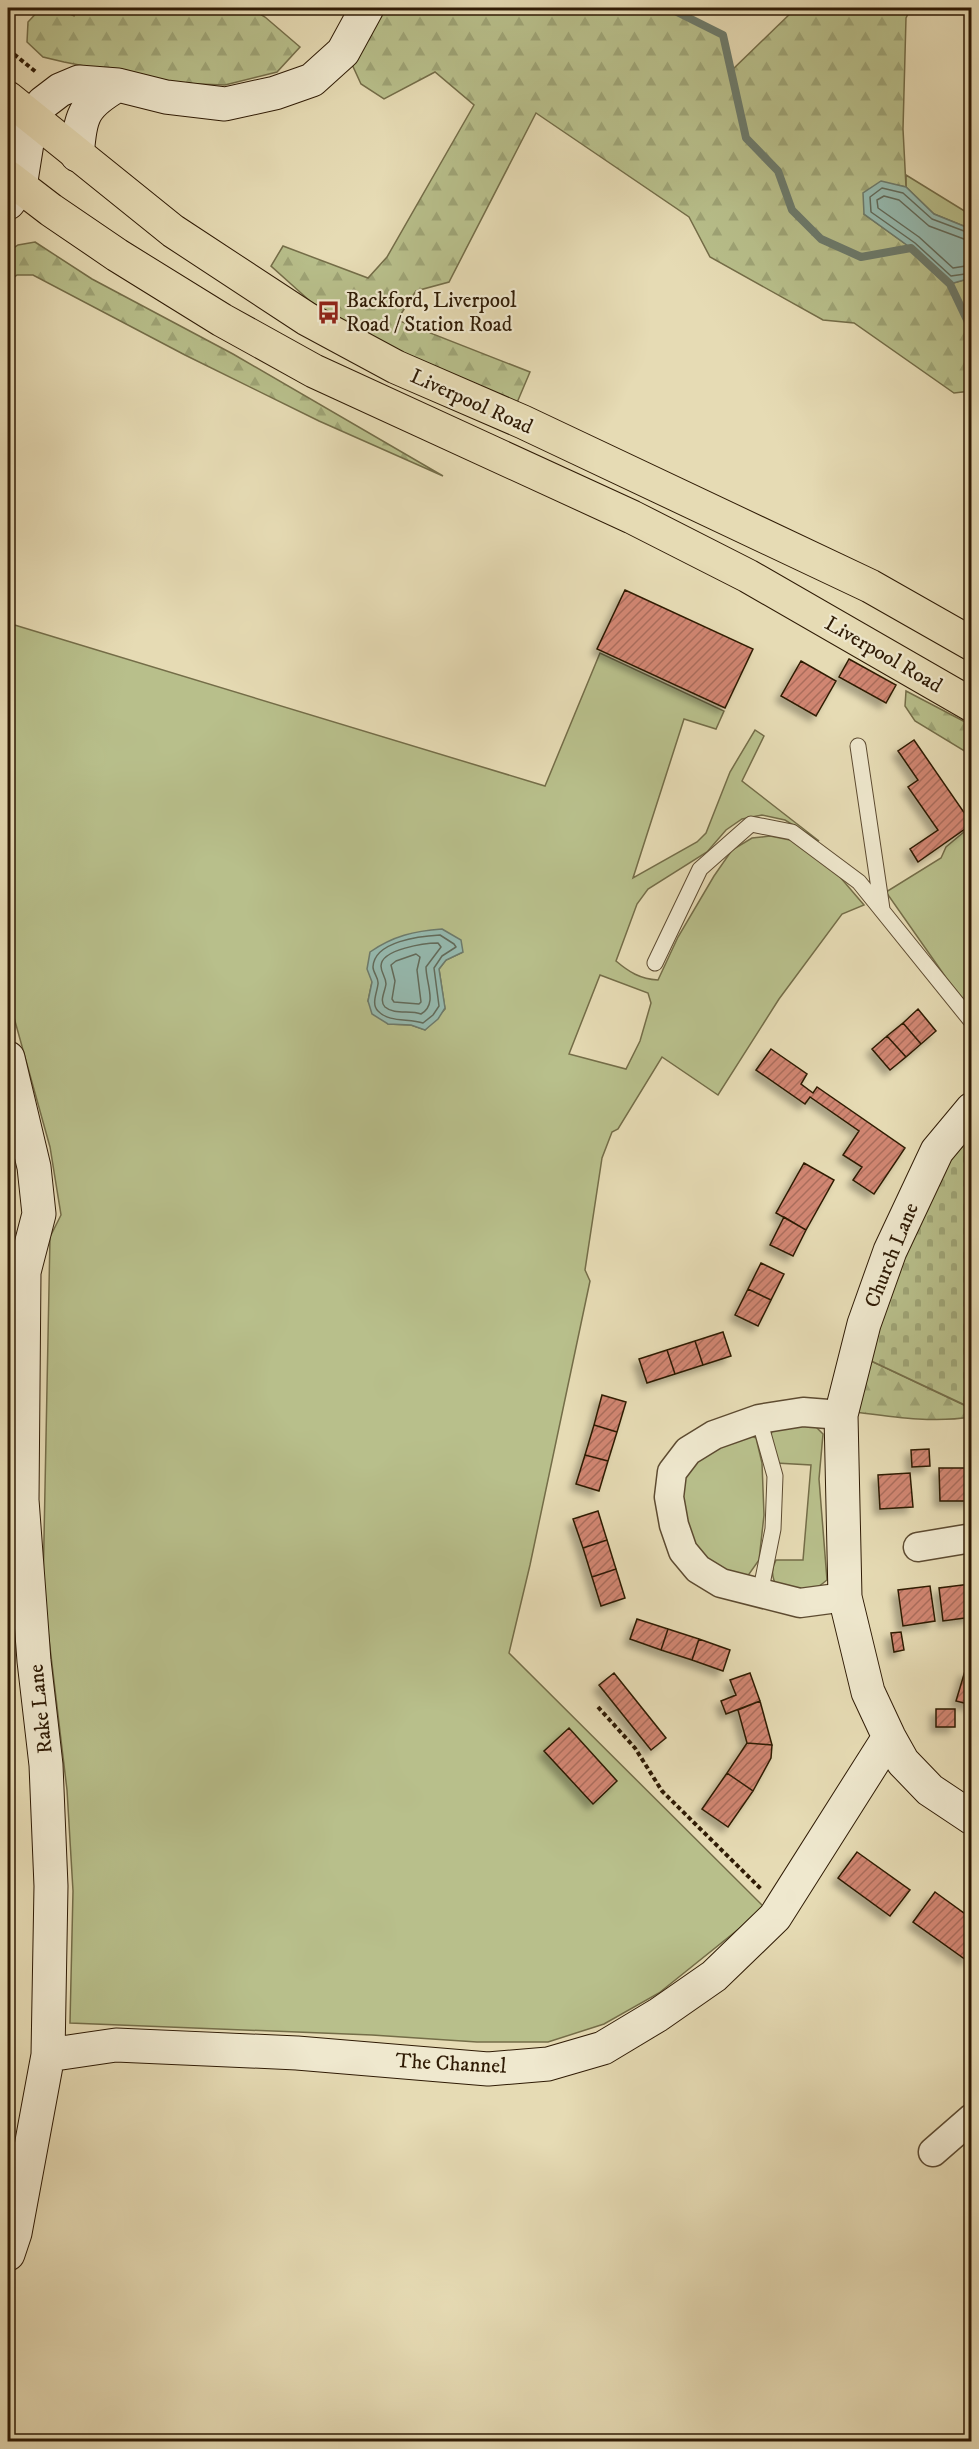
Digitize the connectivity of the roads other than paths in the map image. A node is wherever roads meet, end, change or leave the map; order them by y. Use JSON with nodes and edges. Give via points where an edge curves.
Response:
{"nodes":[{"id":1,"x":367,"y":8,"type":"edge"},
{"id":2,"x":118,"y":85,"type":"junction"},
{"id":3,"x":19,"y":108,"type":"edge"},
{"id":4,"x":77,"y":155,"type":"junction"},
{"id":5,"x":12,"y":189,"type":"edge"},
{"id":6,"x":972,"y":644,"type":"edge"},
{"id":7,"x":972,"y":705,"type":"edge"},
{"id":8,"x":858,"y":746,"type":"dead end"},
{"id":9,"x":882,"y":909,"type":"junction"},
{"id":10,"x":655,"y":963,"type":"dead end"},
{"id":11,"x":972,"y":1022,"type":"edge"},
{"id":12,"x":8,"y":1058,"type":"edge"},
{"id":13,"x":972,"y":1109,"type":"edge"},
{"id":14,"x":16,"y":1275,"type":"edge"},
{"id":15,"x":841,"y":1414,"type":"junction"},
{"id":16,"x":759,"y":1419,"type":"junction"},
{"id":17,"x":972,"y":1538,"type":"edge"},
{"id":18,"x":918,"y":1547,"type":"dead end"},
{"id":19,"x":760,"y":1594,"type":"junction"},
{"id":20,"x":845,"y":1597,"type":"junction"},
{"id":21,"x":889,"y":1737,"type":"junction"},
{"id":22,"x":972,"y":1818,"type":"edge"},
{"id":23,"x":48,"y":2055,"type":"junction"},
{"id":24,"x":972,"y":2118,"type":"edge"},
{"id":25,"x":933,"y":2152,"type":"dead end"},
{"id":26,"x":8,"y":2254,"type":"edge"}],
"edges":[{"from":1,"to":2,"type":"street","via":[[342,52],[312,81],[275,93],[225,104],[166,97]]},
{"from":2,"to":3,"type":"street","via":[[79,82],[43,103]]},
{"from":2,"to":4,"type":"street","via":[[88,107],[80,127]]},
{"from":3,"to":4,"type":"highway","name":"Liverpool Road"},
{"from":3,"to":5,"type":"street"},
{"from":4,"to":6,"type":"highway","name":"Liverpool Road","via":[[173,231],[307,319],[396,367],[870,586]]},
{"from":5,"to":7,"type":"highway","name":"Liverpool Road","via":[[222,321],[303,366],[632,517],[748,576]]},
{"from":8,"to":9,"type":"lane"},
{"from":9,"to":10,"type":"lane","via":[[859,882],[792,832],[751,824],[700,869]]},
{"from":9,"to":11,"type":"lane"},
{"from":12,"to":14,"type":"street","name":"Rake Lane","via":[[34,1167],[39,1214]]},
{"from":13,"to":15,"type":"street","name":"Church Lane","via":[[937,1151],[890,1251],[864,1324]]},
{"from":14,"to":23,"type":"street","name":"Rake Lane","via":[[22,1500],[46,1765],[51,1886]]},
{"from":15,"to":16,"type":"street","via":[[803,1412]]},
{"from":15,"to":20,"type":"street","name":"Church Lane"},
{"from":16,"to":19,"type":"lane","via":[[775,1476],[773,1529]]},
{"from":16,"to":19,"type":"street","via":[[714,1435],[688,1451],[672,1472],[669,1497],[683,1551],[698,1569],[721,1583]]},
{"from":17,"to":18,"type":"street"},
{"from":19,"to":20,"type":"street","via":[[800,1603]]},
{"from":20,"to":21,"type":"street","name":"Church Lane","via":[[868,1692]]},
{"from":21,"to":22,"type":"street","name":"Church Lane","via":[[903,1762],[930,1790]]},
{"from":21,"to":23,"type":"street","name":"The Channel","via":[[775,1917],[714,1976],[603,2048],[548,2064],[488,2068],[297,2053],[116,2045]]},
{"from":23,"to":26,"type":"street","name":"Rake Lane"},
{"from":24,"to":25,"type":"street"}]}
